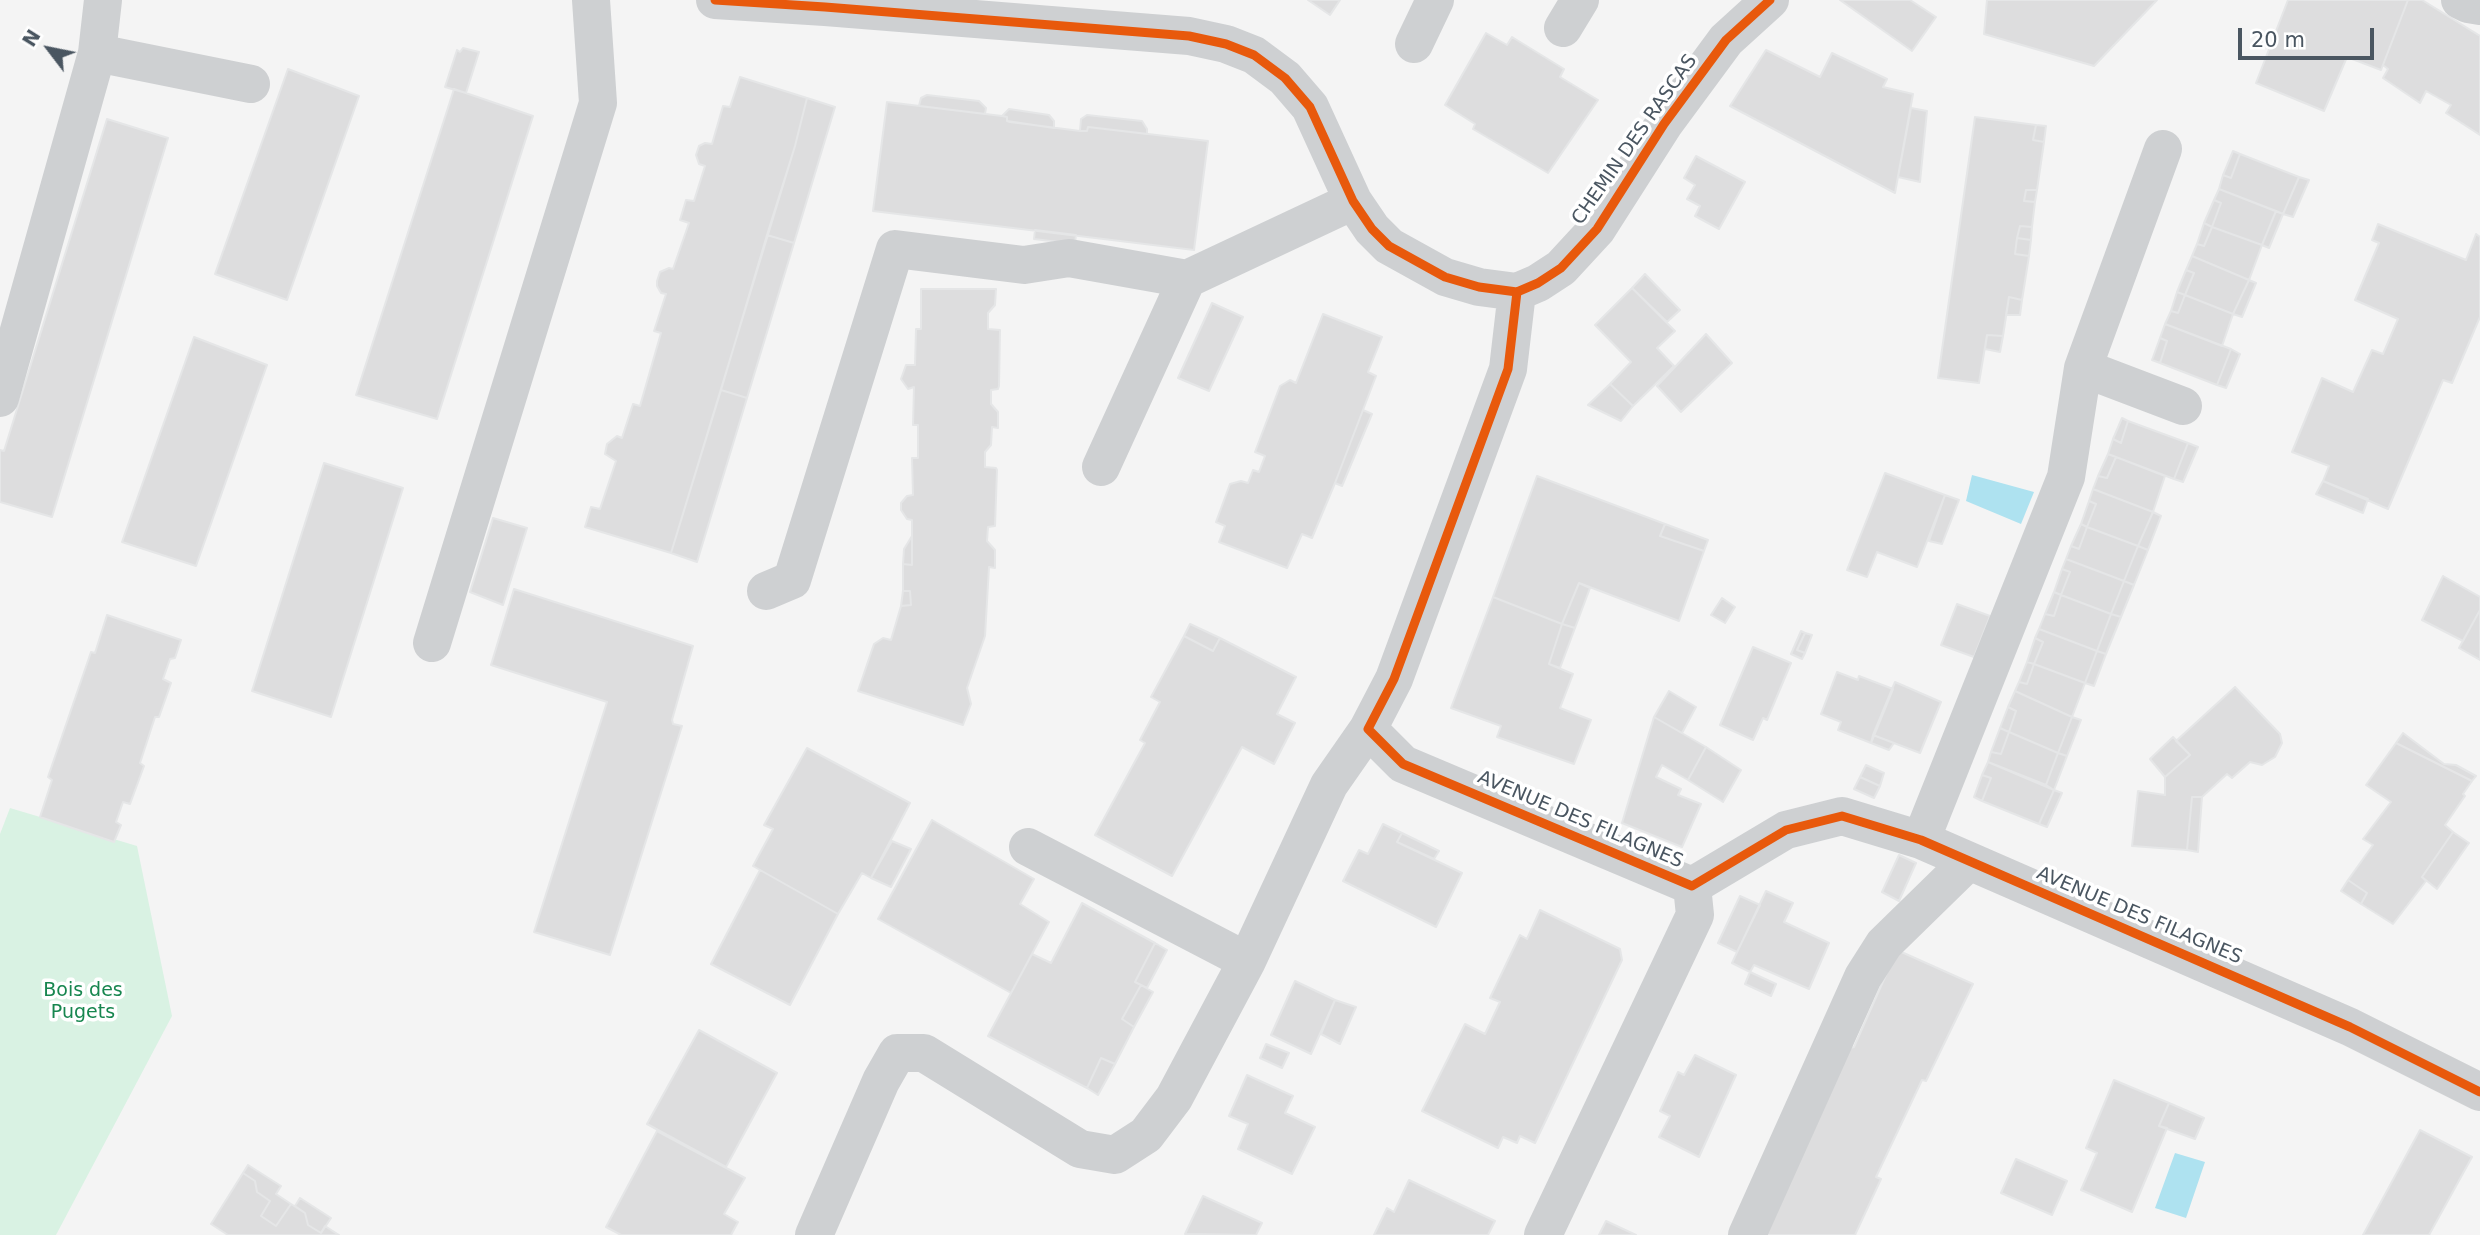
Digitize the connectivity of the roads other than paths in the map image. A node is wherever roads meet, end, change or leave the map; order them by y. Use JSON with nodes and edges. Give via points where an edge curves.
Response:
{"nodes":[{"id":1,"x":103,"y":0,"type":"edge"},
{"id":2,"x":591,"y":0,"type":"edge"},
{"id":3,"x":715,"y":0,"type":"edge"},
{"id":4,"x":1435,"y":0,"type":"edge"},
{"id":5,"x":1770,"y":0,"type":"edge"},
{"id":6,"x":2460,"y":0,"type":"edge"},
{"id":7,"x":2480,"y":6,"type":"edge"},
{"id":8,"x":1414,"y":44,"type":"dead end"},
{"id":9,"x":97,"y":53,"type":"junction"},
{"id":10,"x":251,"y":84,"type":"dead end"},
{"id":11,"x":2163,"y":149,"type":"dead end"},
{"id":12,"x":1353,"y":201,"type":"junction"},
{"id":13,"x":1187,"y":279,"type":"junction"},
{"id":14,"x":1517,"y":292,"type":"junction"},
{"id":15,"x":2083,"y":368,"type":"junction"},
{"id":16,"x":0,"y":398,"type":"edge"},
{"id":17,"x":2183,"y":406,"type":"dead end"},
{"id":18,"x":1101,"y":467,"type":"dead end"},
{"id":19,"x":766,"y":591,"type":"dead end"},
{"id":20,"x":432,"y":643,"type":"dead end"},
{"id":21,"x":1368,"y":729,"type":"junction"},
{"id":22,"x":1921,"y":840,"type":"junction"},
{"id":23,"x":1028,"y":847,"type":"dead end"},
{"id":24,"x":1969,"y":861,"type":"junction"},
{"id":25,"x":1692,"y":886,"type":"junction"},
{"id":26,"x":1247,"y":961,"type":"junction"},
{"id":27,"x":2480,"y":1092,"type":"edge"},
{"id":28,"x":814,"y":1235,"type":"edge"},
{"id":29,"x":1543,"y":1235,"type":"edge"},
{"id":30,"x":1747,"y":1235,"type":"edge"}],
"edges":[{"from":1,"to":9,"type":"street"},
{"from":2,"to":20,"type":"street","via":[[598,103]]},
{"from":3,"to":12,"type":"street","via":[[1189,36],[1226,44],[1254,55],[1284,78],[1310,107]]},
{"from":4,"to":8,"type":"street"},
{"from":5,"to":14,"type":"street","name":"CHEMIN DES RASCAS","via":[[1726,40],[1664,124],[1597,229],[1561,268]]},
{"from":6,"to":7,"type":"street"},
{"from":9,"to":10,"type":"street"},
{"from":9,"to":16,"type":"street"},
{"from":11,"to":15,"type":"street"},
{"from":12,"to":13,"type":"street"},
{"from":12,"to":14,"type":"street","via":[[1389,246],[1445,277],[1479,288]]},
{"from":13,"to":18,"type":"street"},
{"from":13,"to":19,"type":"street","via":[[1069,258],[1024,265],[895,249],[792,580]]},
{"from":14,"to":21,"type":"street","via":[[1508,369],[1394,679]]},
{"from":15,"to":17,"type":"street"},
{"from":15,"to":22,"type":"street","via":[[2066,477]]},
{"from":21,"to":25,"type":"street","name":"AVENUE DES FILAGNES","via":[[1403,764]]},
{"from":21,"to":26,"type":"street","via":[[1329,785]]},
{"from":22,"to":24,"type":"street","name":"AVENUE DES FILAGNES"},
{"from":22,"to":25,"type":"street","name":"AVENUE DES FILAGNES","via":[[1842,816],[1786,830]]},
{"from":23,"to":26,"type":"street"},
{"from":24,"to":27,"type":"street","name":"AVENUE DES FILAGNES","via":[[2350,1027]]},
{"from":24,"to":30,"type":"street","via":[[1884,944],[1863,977]]},
{"from":25,"to":29,"type":"street","via":[[1695,915]]},
{"from":26,"to":28,"type":"street","via":[[1174,1098],[1146,1135],[1115,1155],[1080,1149],[924,1052],[897,1053]]}]}
